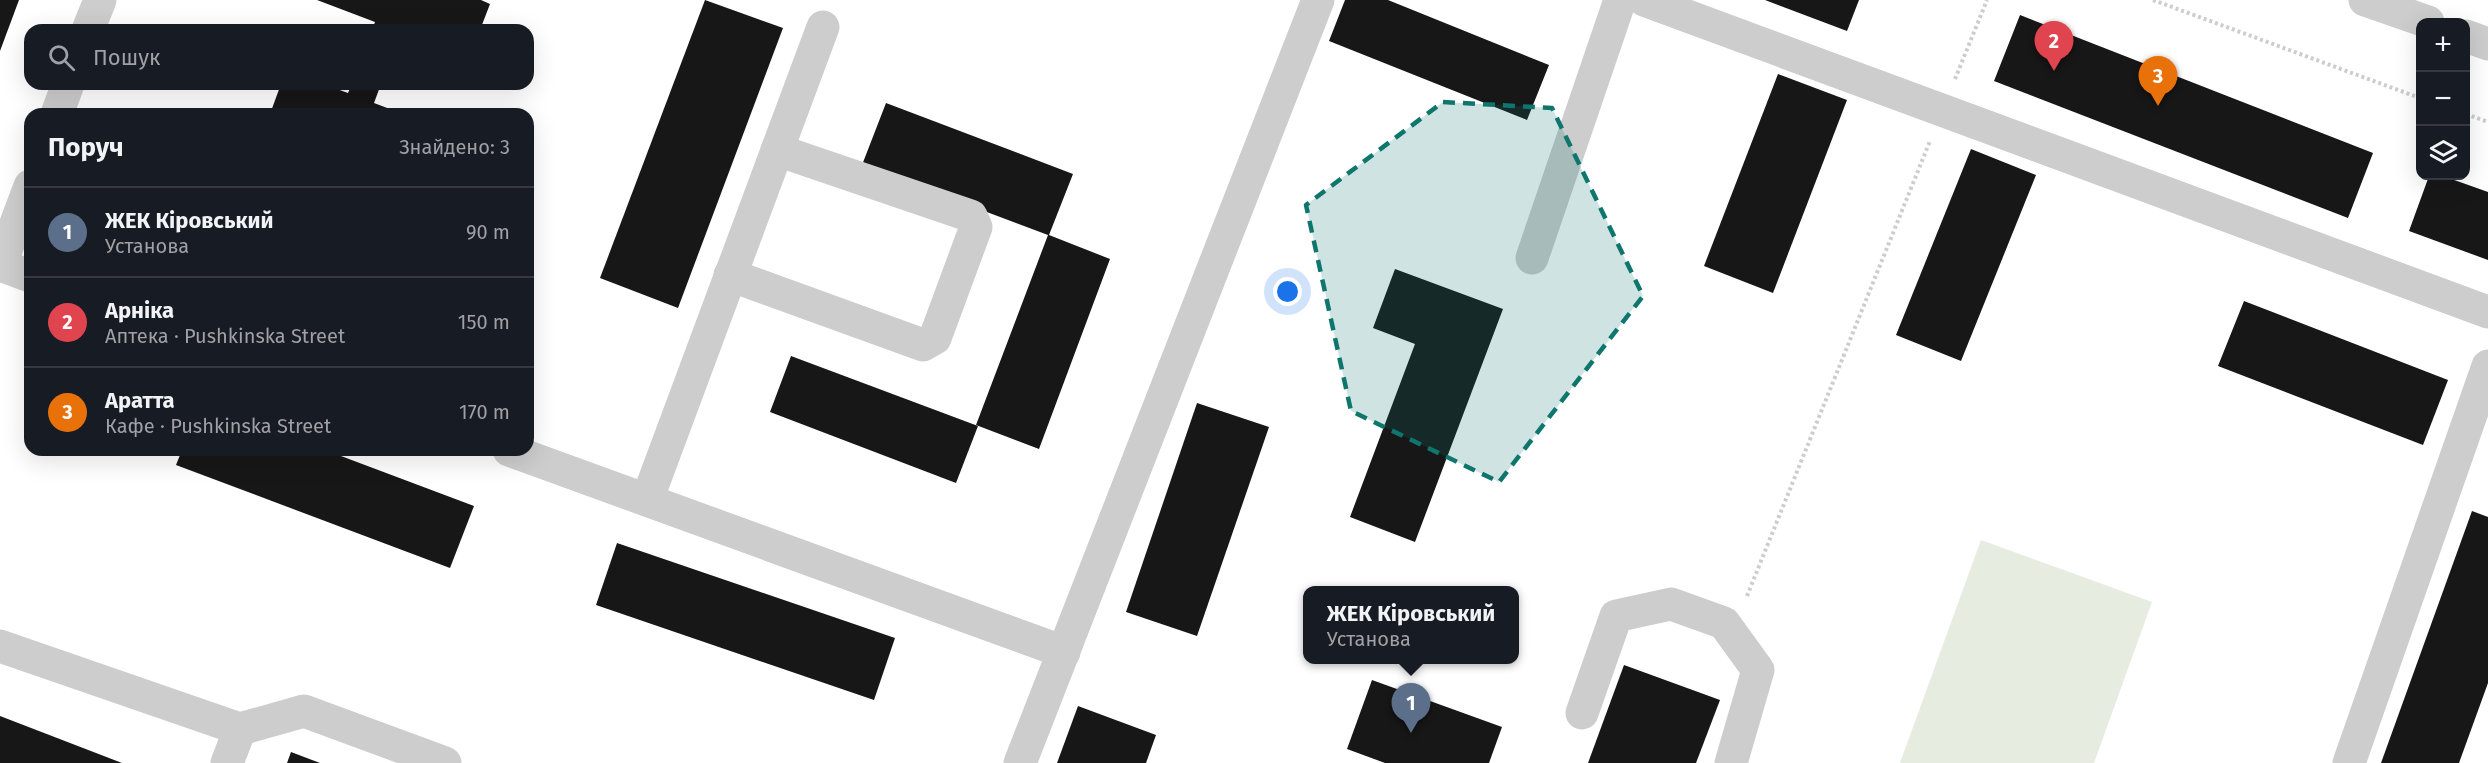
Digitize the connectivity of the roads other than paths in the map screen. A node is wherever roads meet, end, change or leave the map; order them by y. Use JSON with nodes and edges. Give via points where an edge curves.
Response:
{"nodes":[{"id":1,"x":100,"y":0,"type":"edge"},
{"id":2,"x":1318,"y":0,"type":"edge"},
{"id":3,"x":1620,"y":0,"type":"edge"},
{"id":4,"x":1644,"y":0,"type":"edge"},
{"id":5,"x":2365,"y":0,"type":"edge"},
{"id":6,"x":2417,"y":18,"type":"edge"},
{"id":7,"x":90,"y":24,"type":"edge"},
{"id":8,"x":823,"y":27,"type":"dead end"},
{"id":9,"x":2470,"y":37,"type":"edge"},
{"id":10,"x":2488,"y":44,"type":"edge"},
{"id":11,"x":66,"y":90,"type":"edge"},
{"id":12,"x":59,"y":108,"type":"edge"},
{"id":13,"x":777,"y":150,"type":"junction"},
{"id":14,"x":24,"y":202,"type":"edge"},
{"id":15,"x":1532,"y":258,"type":"dead end"},
{"id":16,"x":0,"y":265,"type":"edge"},
{"id":17,"x":24,"y":274,"type":"edge"},
{"id":18,"x":730,"y":275,"type":"junction"},
{"id":19,"x":2488,"y":312,"type":"edge"},
{"id":20,"x":2488,"y":366,"type":"edge"},
{"id":21,"x":526,"y":456,"type":"edge"},
{"id":22,"x":647,"y":500,"type":"junction"},
{"id":23,"x":0,"y":646,"type":"edge"},
{"id":24,"x":1064,"y":652,"type":"junction"},
{"id":25,"x":1582,"y":713,"type":"dead end"},
{"id":26,"x":240,"y":729,"type":"junction"},
{"id":27,"x":227,"y":763,"type":"edge"},
{"id":28,"x":445,"y":763,"type":"edge"},
{"id":29,"x":1020,"y":763,"type":"edge"},
{"id":30,"x":1731,"y":763,"type":"edge"},
{"id":31,"x":2349,"y":763,"type":"edge"}],
"edges":[{"from":1,"to":7,"type":"street"},
{"from":2,"to":24,"type":"street"},
{"from":3,"to":15,"type":"street"},
{"from":4,"to":19,"type":"street"},
{"from":5,"to":6,"type":"street"},
{"from":8,"to":13,"type":"street"},
{"from":9,"to":10,"type":"street"},
{"from":11,"to":12,"type":"street"},
{"from":13,"to":18,"type":"street"},
{"from":13,"to":18,"type":"street","via":[[971,216],[976,227],[935,338],[923,345]]},
{"from":14,"to":16,"type":"street"},
{"from":16,"to":17,"type":"street"},
{"from":18,"to":22,"type":"street"},
{"from":20,"to":31,"type":"street"},
{"from":21,"to":22,"type":"street"},
{"from":22,"to":24,"type":"street"},
{"from":23,"to":26,"type":"street"},
{"from":24,"to":29,"type":"street"},
{"from":25,"to":30,"type":"street","via":[[1616,616],[1671,604],[1724,623],[1758,670]]},
{"from":26,"to":27,"type":"street"},
{"from":26,"to":28,"type":"street","via":[[304,711]]}]}
